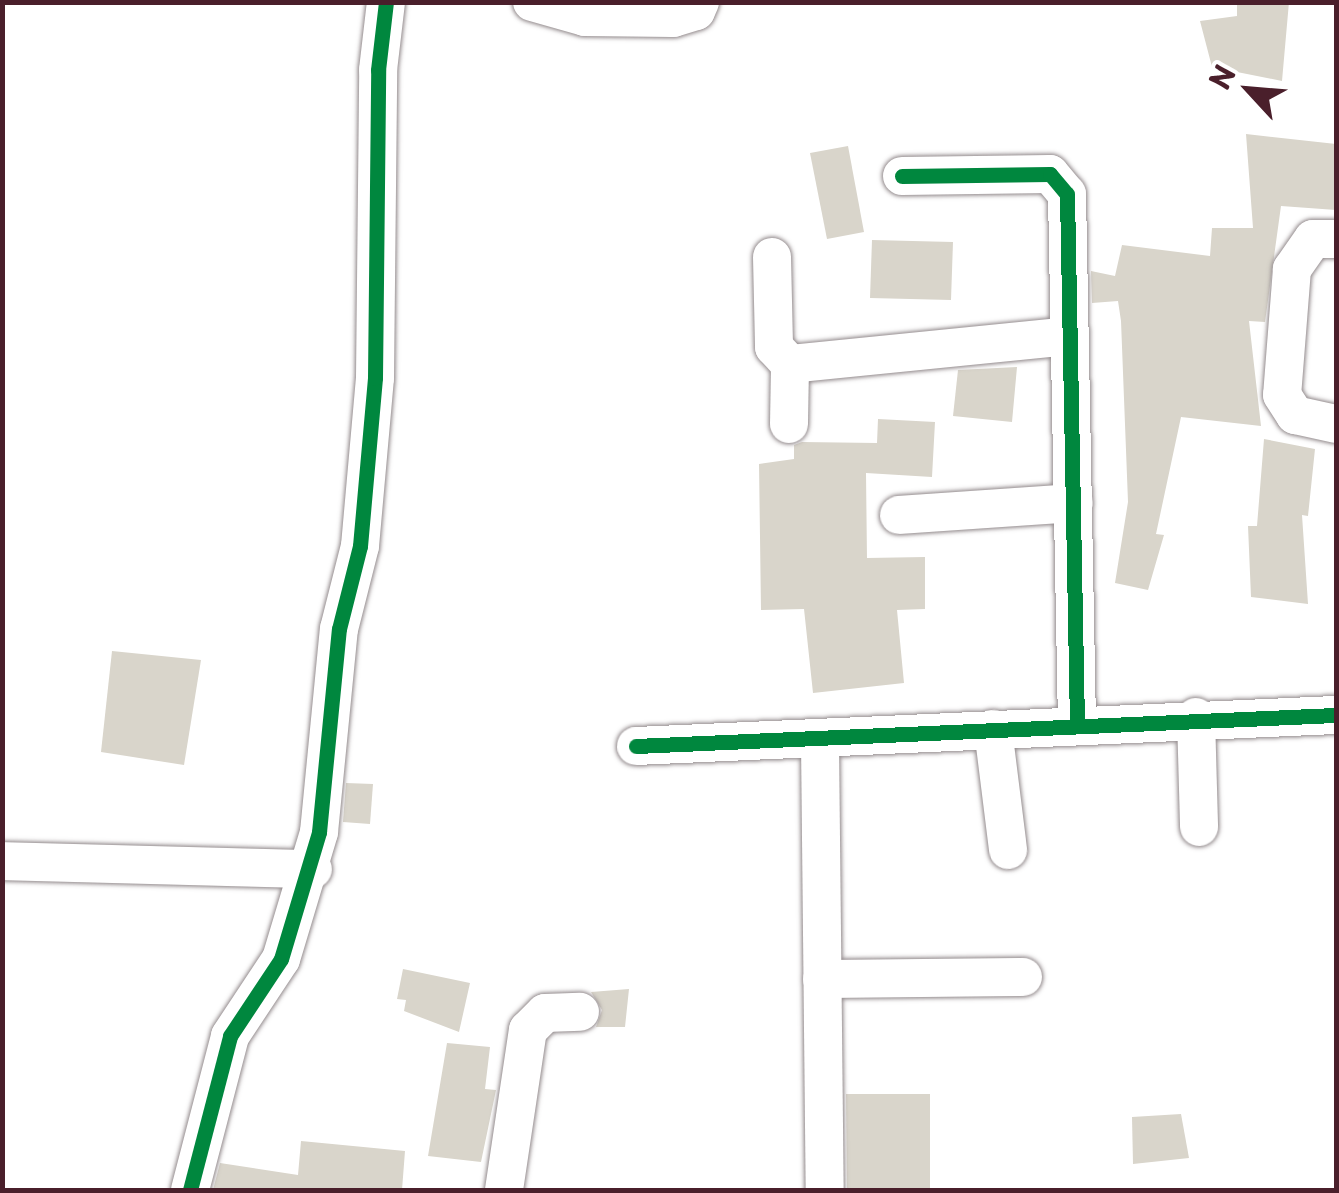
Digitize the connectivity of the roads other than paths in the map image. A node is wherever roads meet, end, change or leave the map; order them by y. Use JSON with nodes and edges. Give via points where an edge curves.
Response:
{"nodes":[{"id":1,"x":386,"y":2,"type":"edge"},
{"id":2,"x":532,"y":2,"type":"edge"},
{"id":3,"x":700,"y":2,"type":"edge"},
{"id":4,"x":902,"y":176,"type":"dead end"},
{"id":5,"x":1336,"y":239,"type":"edge"},
{"id":6,"x":772,"y":257,"type":"dead end"},
{"id":7,"x":1070,"y":336,"type":"junction"},
{"id":8,"x":790,"y":364,"type":"junction"},
{"id":9,"x":789,"y":424,"type":"dead end"},
{"id":10,"x":1336,"y":424,"type":"edge"},
{"id":11,"x":1074,"y":503,"type":"junction"},
{"id":12,"x":899,"y":515,"type":"dead end"},
{"id":13,"x":1336,"y":715,"type":"edge"},
{"id":14,"x":1196,"y":718,"type":"junction"},
{"id":15,"x":1077,"y":724,"type":"junction"},
{"id":16,"x":993,"y":729,"type":"junction"},
{"id":17,"x":820,"y":742,"type":"junction"},
{"id":18,"x":636,"y":746,"type":"dead end"},
{"id":19,"x":1199,"y":826,"type":"dead end"},
{"id":20,"x":1008,"y":850,"type":"dead end"},
{"id":21,"x":2,"y":861,"type":"edge"},
{"id":22,"x":313,"y":869,"type":"junction"},
{"id":23,"x":1023,"y":977,"type":"dead end"},
{"id":24,"x":822,"y":979,"type":"junction"},
{"id":25,"x":580,"y":1012,"type":"dead end"},
{"id":26,"x":190,"y":1190,"type":"edge"},
{"id":27,"x":504,"y":1190,"type":"edge"},
{"id":28,"x":825,"y":1190,"type":"edge"}],
"edges":[{"from":1,"to":22,"type":"street","via":[[378,70],[375,378],[360,546],[340,629]]},
{"from":2,"to":3,"type":"street","via":[[585,17],[672,18],[696,11]]},
{"from":4,"to":7,"type":"street","via":[[1050,174],[1061,181],[1067,194]]},
{"from":5,"to":10,"type":"street","via":[[1313,240],[1292,269],[1282,394],[1295,415]]},
{"from":6,"to":8,"type":"street","via":[[774,347]]},
{"from":7,"to":8,"type":"street"},
{"from":7,"to":11,"type":"street"},
{"from":8,"to":9,"type":"street"},
{"from":11,"to":12,"type":"street"},
{"from":11,"to":15,"type":"street"},
{"from":13,"to":14,"type":"street"},
{"from":14,"to":15,"type":"street"},
{"from":14,"to":19,"type":"street"},
{"from":15,"to":16,"type":"street"},
{"from":16,"to":17,"type":"street"},
{"from":16,"to":20,"type":"street"},
{"from":17,"to":18,"type":"street"},
{"from":17,"to":24,"type":"street"},
{"from":21,"to":22,"type":"street"},
{"from":22,"to":26,"type":"street","via":[[281,959],[230,1036]]},
{"from":23,"to":24,"type":"street"},
{"from":24,"to":28,"type":"street"},
{"from":25,"to":27,"type":"street","via":[[545,1013],[528,1030]]}]}
